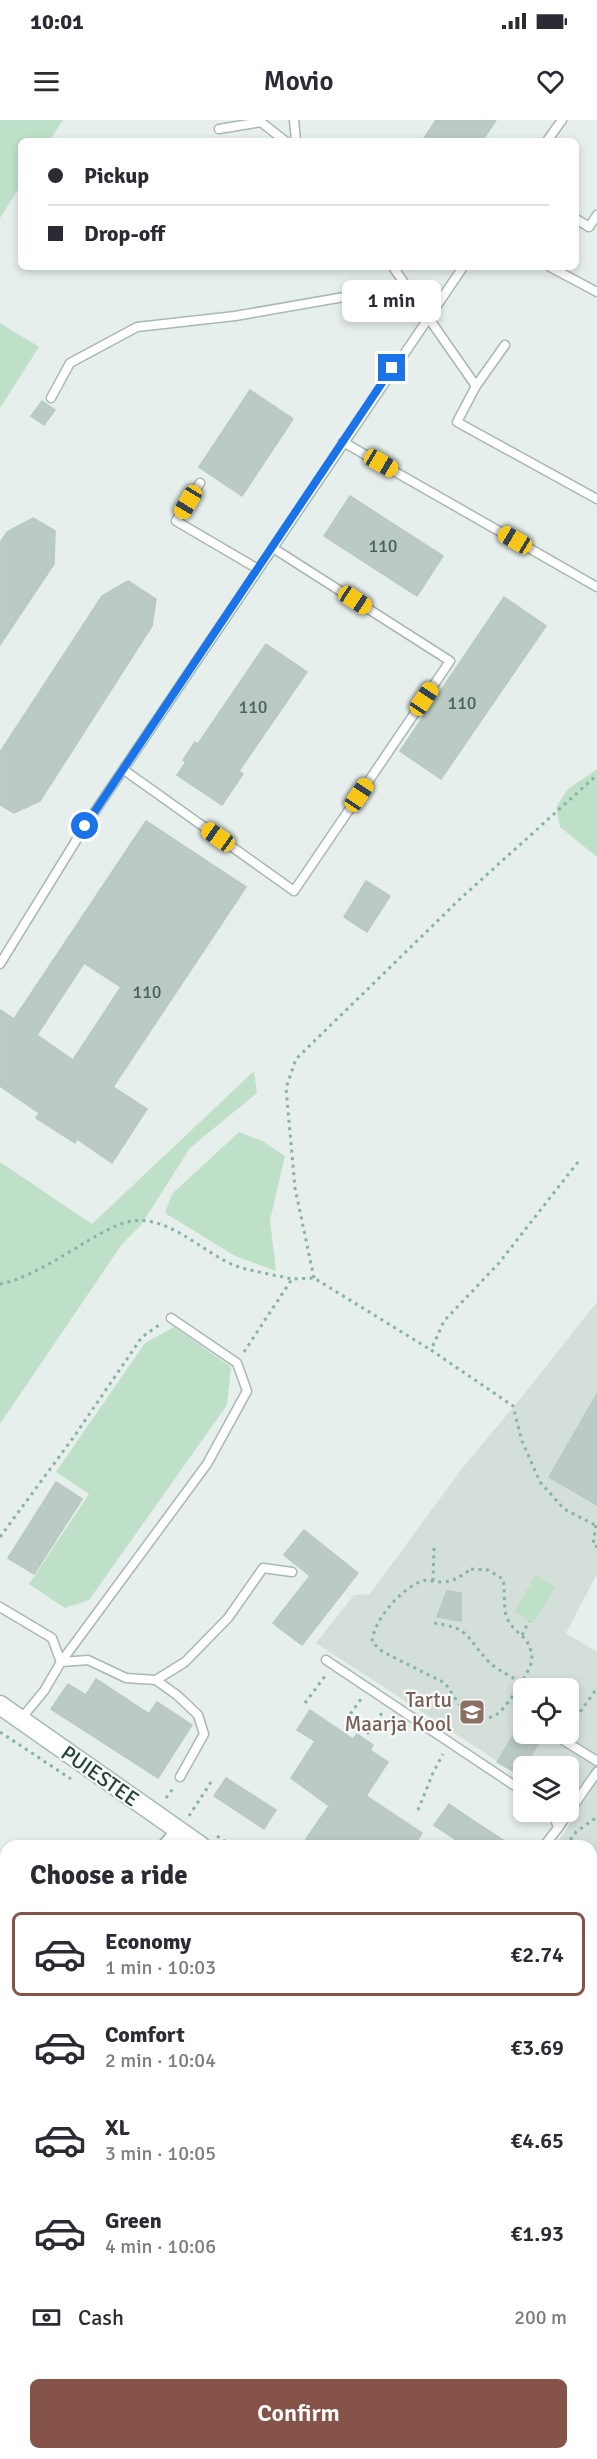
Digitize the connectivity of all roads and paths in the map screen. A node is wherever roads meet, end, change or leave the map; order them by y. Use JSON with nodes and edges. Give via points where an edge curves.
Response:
{"nodes":[{"id":1,"x":294,"y":120,"type":"edge"},
{"id":2,"x":562,"y":120,"type":"edge"},
{"id":3,"x":219,"y":129,"type":"dead end"},
{"id":4,"x":281,"y":138,"type":"edge"},
{"id":5,"x":296,"y":138,"type":"edge"},
{"id":6,"x":549,"y":138,"type":"edge"},
{"id":7,"x":597,"y":215,"type":"edge"},
{"id":8,"x":579,"y":221,"type":"edge"},
{"id":9,"x":395,"y":270,"type":"edge"},
{"id":10,"x":460,"y":270,"type":"edge"},
{"id":11,"x":556,"y":270,"type":"edge"},
{"id":12,"x":407,"y":286,"type":"junction"},
{"id":13,"x":597,"y":292,"type":"edge"},
{"id":14,"x":427,"y":316,"type":"junction"},
{"id":15,"x":505,"y":345,"type":"dead end"},
{"id":16,"x":476,"y":386,"type":"junction"},
{"id":17,"x":51,"y":398,"type":"dead end"},
{"id":18,"x":344,"y":442,"type":"junction"},
{"id":19,"x":200,"y":483,"type":"dead end"},
{"id":20,"x":597,"y":499,"type":"edge"},
{"id":21,"x":273,"y":548,"type":"junction"},
{"id":22,"x":258,"y":569,"type":"junction"},
{"id":23,"x":597,"y":587,"type":"edge"},
{"id":24,"x":124,"y":770,"type":"junction"},
{"id":25,"x":597,"y":775,"type":"edge"},
{"id":26,"x":0,"y":964,"type":"edge"},
{"id":27,"x":578,"y":1162,"type":"dead end"},
{"id":28,"x":314,"y":1278,"type":"junction"},
{"id":29,"x":292,"y":1279,"type":"junction"},
{"id":30,"x":0,"y":1284,"type":"edge"},
{"id":31,"x":171,"y":1318,"type":"joint"},
{"id":32,"x":431,"y":1350,"type":"junction"},
{"id":33,"x":237,"y":1363,"type":"junction"},
{"id":34,"x":597,"y":1525,"type":"edge"},
{"id":35,"x":0,"y":1537,"type":"edge"},
{"id":36,"x":597,"y":1547,"type":"edge"},
{"id":37,"x":434,"y":1548,"type":"dead end"},
{"id":38,"x":292,"y":1572,"type":"dead end"},
{"id":39,"x":433,"y":1581,"type":"junction"},
{"id":40,"x":0,"y":1607,"type":"edge"},
{"id":41,"x":529,"y":1621,"type":"dead end"},
{"id":42,"x":434,"y":1623,"type":"dead end"},
{"id":43,"x":522,"y":1635,"type":"junction"},
{"id":44,"x":61,"y":1662,"type":"junction"},
{"id":45,"x":329,"y":1663,"type":"joint"},
{"id":46,"x":516,"y":1678,"type":"edge"},
{"id":47,"x":524,"y":1678,"type":"edge"},
{"id":48,"x":156,"y":1680,"type":"junction"},
{"id":49,"x":368,"y":1688,"type":"junction"},
{"id":50,"x":597,"y":1688,"type":"edge"},
{"id":51,"x":513,"y":1694,"type":"edge"},
{"id":52,"x":390,"y":1702,"type":"junction"},
{"id":53,"x":305,"y":1704,"type":"dead end"},
{"id":54,"x":0,"y":1705,"type":"edge"},
{"id":55,"x":579,"y":1714,"type":"edge"},
{"id":56,"x":20,"y":1720,"type":"junction"},
{"id":57,"x":346,"y":1720,"type":"dead end"},
{"id":58,"x":367,"y":1734,"type":"dead end"},
{"id":59,"x":450,"y":1743,"type":"junction"},
{"id":60,"x":569,"y":1744,"type":"edge"},
{"id":61,"x":597,"y":1761,"type":"edge"},
{"id":62,"x":597,"y":1772,"type":"edge"},
{"id":63,"x":180,"y":1777,"type":"dead end"},
{"id":64,"x":213,"y":1779,"type":"dead end"},
{"id":65,"x":513,"y":1785,"type":"edge"},
{"id":66,"x":174,"y":1788,"type":"dead end"},
{"id":67,"x":165,"y":1800,"type":"dead end"},
{"id":68,"x":418,"y":1810,"type":"dead end"},
{"id":69,"x":597,"y":1817,"type":"edge"},
{"id":70,"x":556,"y":1822,"type":"edge"},
{"id":71,"x":558,"y":1828,"type":"junction"},
{"id":72,"x":179,"y":1832,"type":"junction"},
{"id":73,"x":172,"y":1840,"type":"edge"},
{"id":74,"x":192,"y":1840,"type":"edge"},
{"id":75,"x":549,"y":1840,"type":"edge"},
{"id":76,"x":570,"y":1840,"type":"edge"}],
"edges":[{"from":1,"to":5,"type":"lane"},
{"from":2,"to":6,"type":"lane"},
{"from":3,"to":4,"type":"lane","via":[[261,122]]},
{"from":7,"to":8,"type":"lane","via":[[589,227]]},
{"from":9,"to":12,"type":"lane"},
{"from":10,"to":14,"type":"lane"},
{"from":11,"to":13,"type":"lane"},
{"from":12,"to":14,"type":"lane"},
{"from":12,"to":17,"type":"lane","via":[[235,316],[137,327],[70,363]]},
{"from":14,"to":16,"type":"lane"},
{"from":14,"to":18,"type":"lane"},
{"from":15,"to":16,"type":"lane"},
{"from":16,"to":20,"type":"lane","via":[[457,422]]},
{"from":18,"to":21,"type":"lane"},
{"from":18,"to":23,"type":"lane"},
{"from":19,"to":22,"type":"lane","via":[[176,521]]},
{"from":21,"to":22,"type":"lane"},
{"from":21,"to":24,"type":"lane","via":[[450,661],[294,891]]},
{"from":22,"to":24,"type":"lane"},
{"from":24,"to":26,"type":"lane"},
{"from":25,"to":28,"type":"path","via":[[460,899],[296,1059],[286,1088],[295,1188]]},
{"from":27,"to":32,"type":"path","via":[[499,1263],[444,1321]]},
{"from":28,"to":29,"type":"path"},
{"from":28,"to":32,"type":"path"},
{"from":29,"to":30,"type":"path","via":[[237,1266],[158,1222],[137,1221],[120,1224]]},
{"from":29,"to":33,"type":"path"},
{"from":31,"to":33,"type":"lane"},
{"from":31,"to":35,"type":"path","via":[[142,1337]]},
{"from":32,"to":34,"type":"path","via":[[513,1406],[522,1441],[540,1482],[564,1509]]},
{"from":33,"to":44,"type":"lane","via":[[247,1391],[207,1464]]},
{"from":34,"to":36,"type":"path","via":[[593,1545]]},
{"from":37,"to":39,"type":"path"},
{"from":38,"to":48,"type":"lane","via":[[263,1568],[228,1618],[185,1662]]},
{"from":39,"to":43,"type":"path","via":[[454,1581],[471,1569],[488,1570],[503,1579],[509,1622]]},
{"from":39,"to":51,"type":"path","via":[[424,1580],[406,1590],[384,1616],[372,1642],[383,1652],[445,1683],[467,1716],[481,1720],[497,1716]]},
{"from":40,"to":44,"type":"lane","via":[[52,1638]]},
{"from":41,"to":43,"type":"path"},
{"from":42,"to":46,"type":"path","via":[[463,1630],[490,1662]]},
{"from":43,"to":47,"type":"path","via":[[530,1644],[532,1662]]},
{"from":44,"to":48,"type":"lane","via":[[88,1660],[126,1678]]},
{"from":44,"to":56,"type":"lane"},
{"from":45,"to":49,"type":"lane"},
{"from":45,"to":53,"type":"path"},
{"from":48,"to":63,"type":"lane","via":[[198,1715],[204,1734]]},
{"from":49,"to":52,"type":"lane"},
{"from":49,"to":57,"type":"path"},
{"from":50,"to":55,"type":"path"},
{"from":52,"to":58,"type":"path"},
{"from":52,"to":59,"type":"lane"},
{"from":54,"to":56,"type":"main road","name":"PUIESTEE"},
{"from":56,"to":72,"type":"main road","name":"PUIESTEE"},
{"from":59,"to":65,"type":"lane"},
{"from":59,"to":68,"type":"path"},
{"from":60,"to":61,"type":"lane"},
{"from":62,"to":71,"type":"lane"},
{"from":64,"to":72,"type":"path"},
{"from":66,"to":67,"type":"path"},
{"from":69,"to":76,"type":"path"},
{"from":70,"to":71,"type":"lane"},
{"from":71,"to":75,"type":"lane"},
{"from":72,"to":73,"type":"street"},
{"from":72,"to":74,"type":"main road","name":"PUIESTEE"}]}
